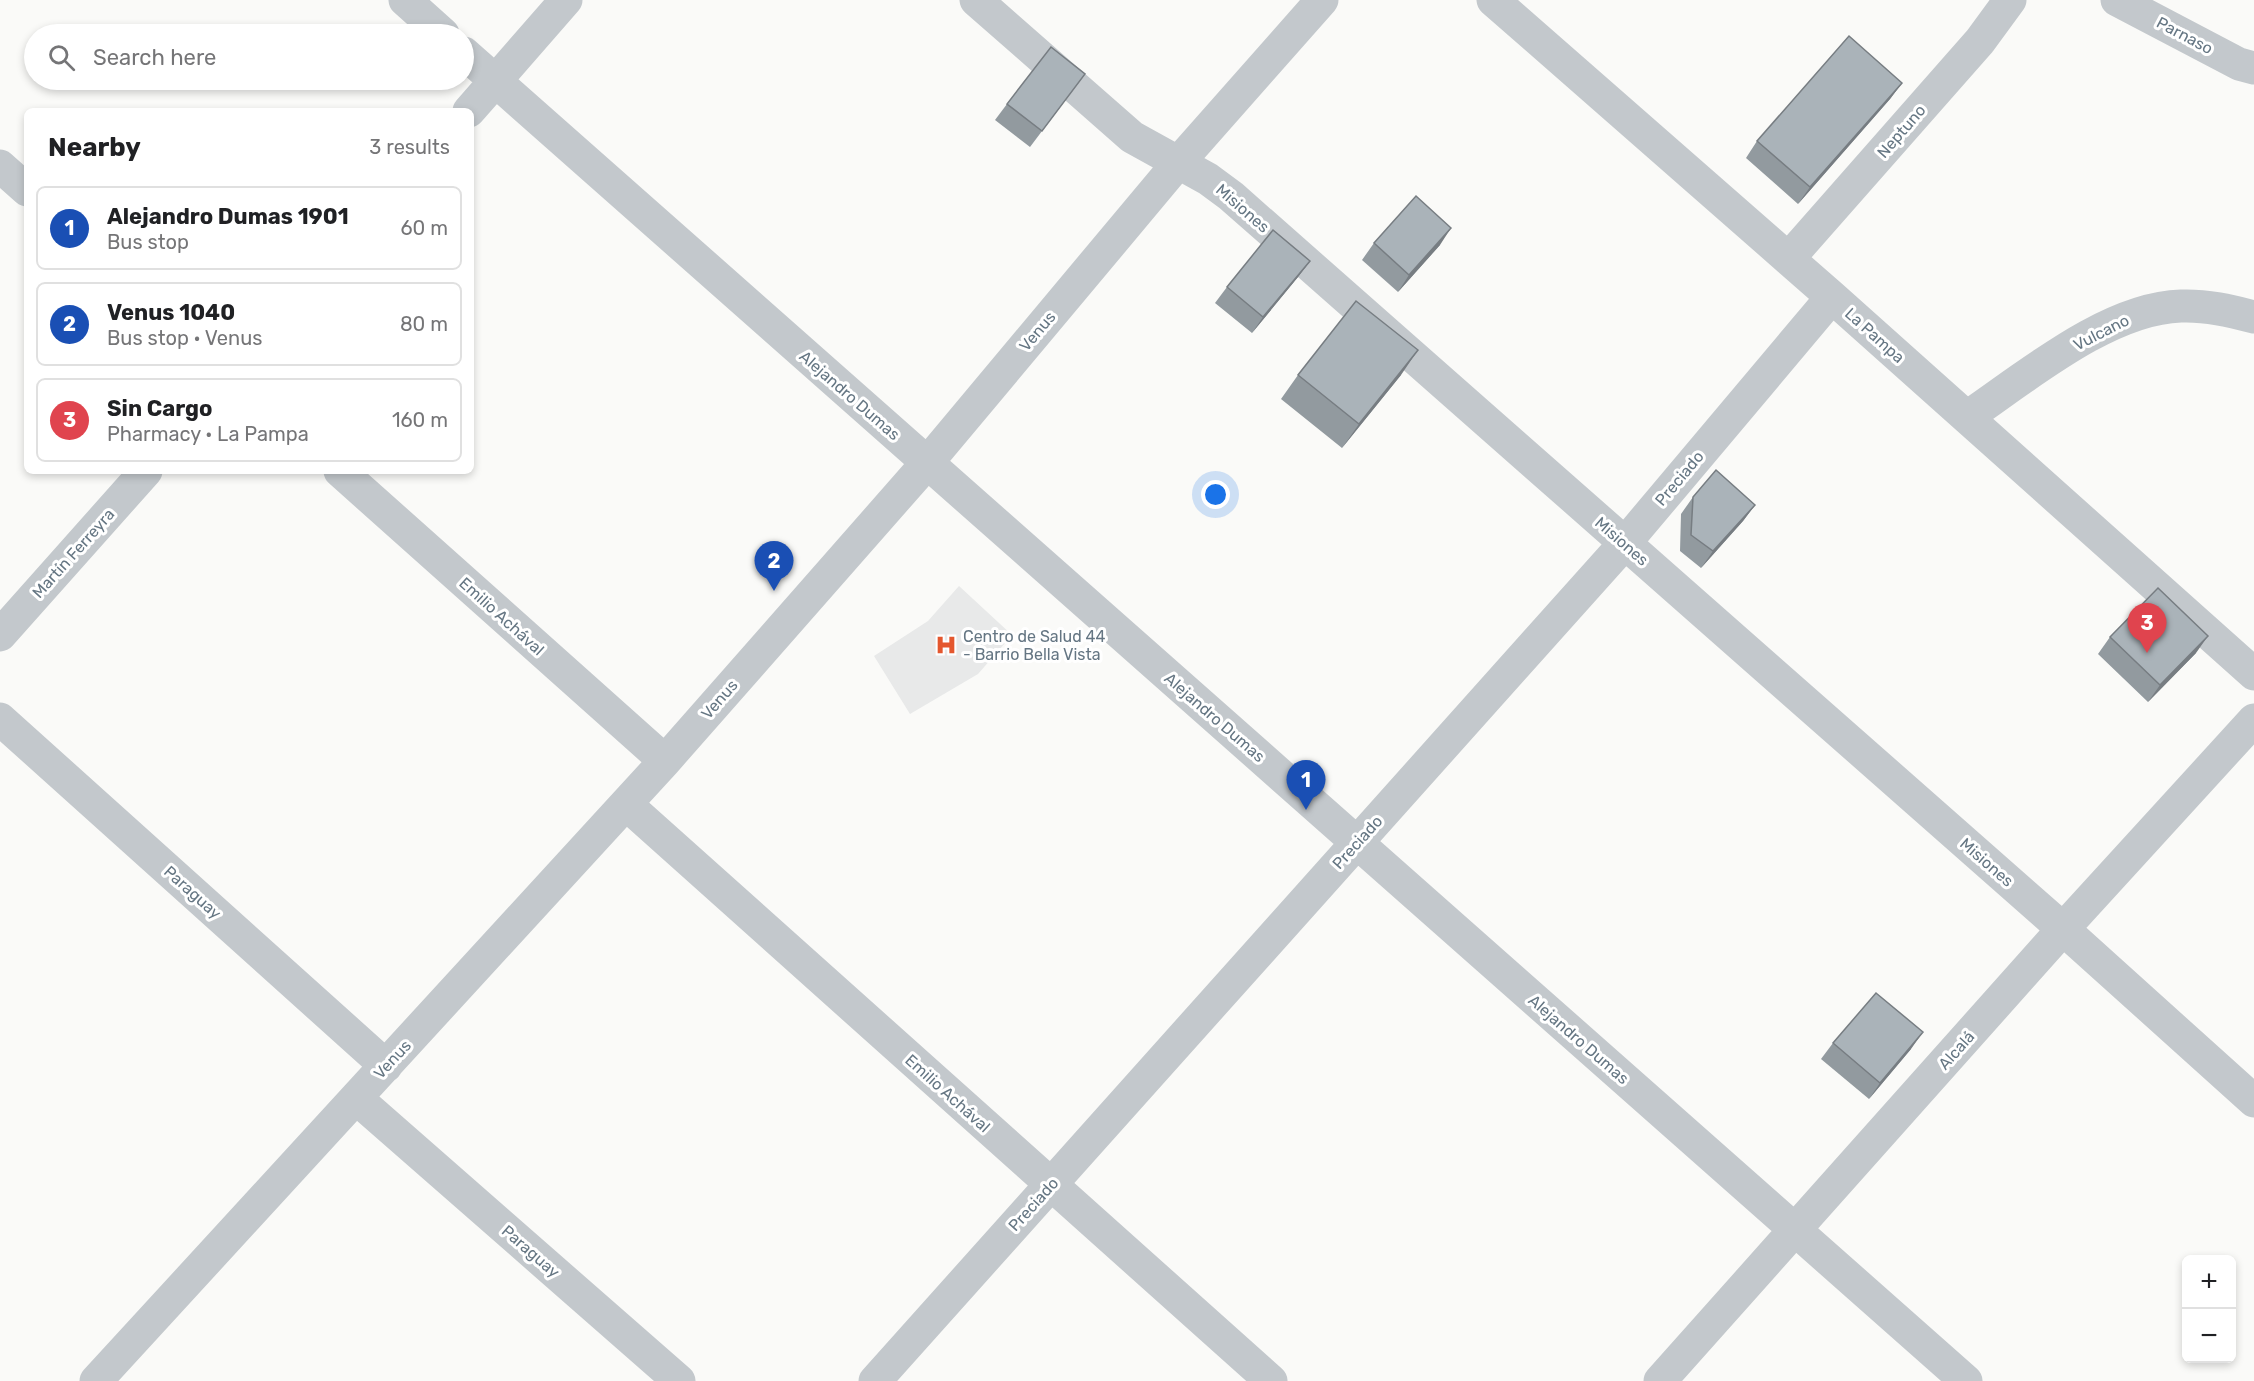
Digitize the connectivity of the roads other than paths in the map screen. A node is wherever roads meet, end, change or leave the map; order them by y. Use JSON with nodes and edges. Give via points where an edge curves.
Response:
{"nodes":[{"id":1,"x":405,"y":0,"type":"edge"},
{"id":2,"x":566,"y":0,"type":"edge"},
{"id":3,"x":1322,"y":0,"type":"edge"},
{"id":4,"x":1493,"y":0,"type":"edge"},
{"id":5,"x":2010,"y":0,"type":"edge"},
{"id":6,"x":2117,"y":0,"type":"edge"},
{"id":7,"x":980,"y":1,"type":"edge"},
{"id":8,"x":432,"y":24,"type":"edge"},
{"id":9,"x":474,"y":62,"type":"edge"},
{"id":10,"x":2254,"y":68,"type":"edge"},
{"id":11,"x":495,"y":81,"type":"junction"},
{"id":12,"x":472,"y":108,"type":"edge"},
{"id":13,"x":1178,"y":163,"type":"junction"},
{"id":14,"x":0,"y":166,"type":"edge"},
{"id":15,"x":24,"y":187,"type":"edge"},
{"id":16,"x":1789,"y":258,"type":"junction"},
{"id":17,"x":1832,"y":297,"type":"junction"},
{"id":18,"x":2254,"y":317,"type":"edge"},
{"id":19,"x":1967,"y":417,"type":"junction"},
{"id":20,"x":927,"y":463,"type":"junction"},
{"id":21,"x":143,"y":474,"type":"edge"},
{"id":22,"x":343,"y":474,"type":"edge"},
{"id":23,"x":1624,"y":543,"type":"junction"},
{"id":24,"x":0,"y":635,"type":"edge"},
{"id":25,"x":2254,"y":674,"type":"edge"},
{"id":26,"x":0,"y":719,"type":"edge"},
{"id":27,"x":2254,"y":720,"type":"edge"},
{"id":28,"x":665,"y":761,"type":"junction"},
{"id":29,"x":626,"y":804,"type":"junction"},
{"id":30,"x":1356,"y":842,"type":"junction"},
{"id":31,"x":2063,"y":929,"type":"junction"},
{"id":32,"x":386,"y":1066,"type":"junction"},
{"id":33,"x":356,"y":1098,"type":"junction"},
{"id":34,"x":2254,"y":1101,"type":"edge"},
{"id":35,"x":1051,"y":1184,"type":"junction"},
{"id":36,"x":1796,"y":1231,"type":"junction"},
{"id":37,"x":96,"y":1381,"type":"edge"},
{"id":38,"x":679,"y":1381,"type":"edge"},
{"id":39,"x":875,"y":1381,"type":"edge"},
{"id":40,"x":1271,"y":1381,"type":"edge"},
{"id":41,"x":1660,"y":1381,"type":"edge"},
{"id":42,"x":1966,"y":1381,"type":"edge"}],
"edges":[{"from":1,"to":8,"type":"street"},
{"from":2,"to":11,"type":"street"},
{"from":3,"to":13,"type":"street","name":"Venus"},
{"from":4,"to":16,"type":"street","name":"La Pampa"},
{"from":5,"to":16,"type":"street","name":"Neptuno","via":[[1980,41]]},
{"from":6,"to":10,"type":"street","name":"Parnaso","via":[[2239,64]]},
{"from":7,"to":13,"type":"street","name":"Misiones","via":[[1132,137]]},
{"from":9,"to":11,"type":"street","name":"Alejandro Dumas"},
{"from":11,"to":12,"type":"street"},
{"from":11,"to":20,"type":"street","name":"Alejandro Dumas"},
{"from":13,"to":20,"type":"street","name":"Venus"},
{"from":13,"to":23,"type":"street","name":"Misiones","via":[[1208,178],[1231,196]]},
{"from":14,"to":15,"type":"street"},
{"from":16,"to":17,"type":"street","name":"La Pampa"},
{"from":17,"to":19,"type":"street","name":"La Pampa"},
{"from":17,"to":23,"type":"street","name":"Preciado"},
{"from":18,"to":19,"type":"street","name":"Vulcano","via":[[2181,306],[2138,314],[2083,339]]},
{"from":19,"to":25,"type":"street","name":"La Pampa"},
{"from":20,"to":28,"type":"street","name":"Venus"},
{"from":20,"to":30,"type":"street","name":"Alejandro Dumas"},
{"from":21,"to":24,"type":"street","name":"Martín Ferreyra"},
{"from":22,"to":28,"type":"street","name":"Emilio Achával"},
{"from":23,"to":30,"type":"street","name":"Preciado"},
{"from":23,"to":31,"type":"street","name":"Misiones"},
{"from":26,"to":32,"type":"street","name":"Paraguay"},
{"from":27,"to":31,"type":"street","name":"Alcalá"},
{"from":28,"to":29,"type":"street","name":"Venus"},
{"from":29,"to":32,"type":"street","name":"Venus"},
{"from":29,"to":35,"type":"street","name":"Emilio Achával"},
{"from":30,"to":35,"type":"street","name":"Preciado"},
{"from":30,"to":36,"type":"street","name":"Alejandro Dumas"},
{"from":31,"to":34,"type":"street","name":"Misiones"},
{"from":31,"to":36,"type":"street","name":"Alcalá"},
{"from":32,"to":33,"type":"street","name":"Venus"},
{"from":33,"to":37,"type":"street","name":"Venus"},
{"from":33,"to":38,"type":"street","name":"Paraguay"},
{"from":35,"to":39,"type":"street","name":"Preciado"},
{"from":35,"to":40,"type":"street","name":"Emilio Achával"},
{"from":36,"to":41,"type":"street","name":"Alcalá"},
{"from":36,"to":42,"type":"street","name":"Alejandro Dumas"}]}
